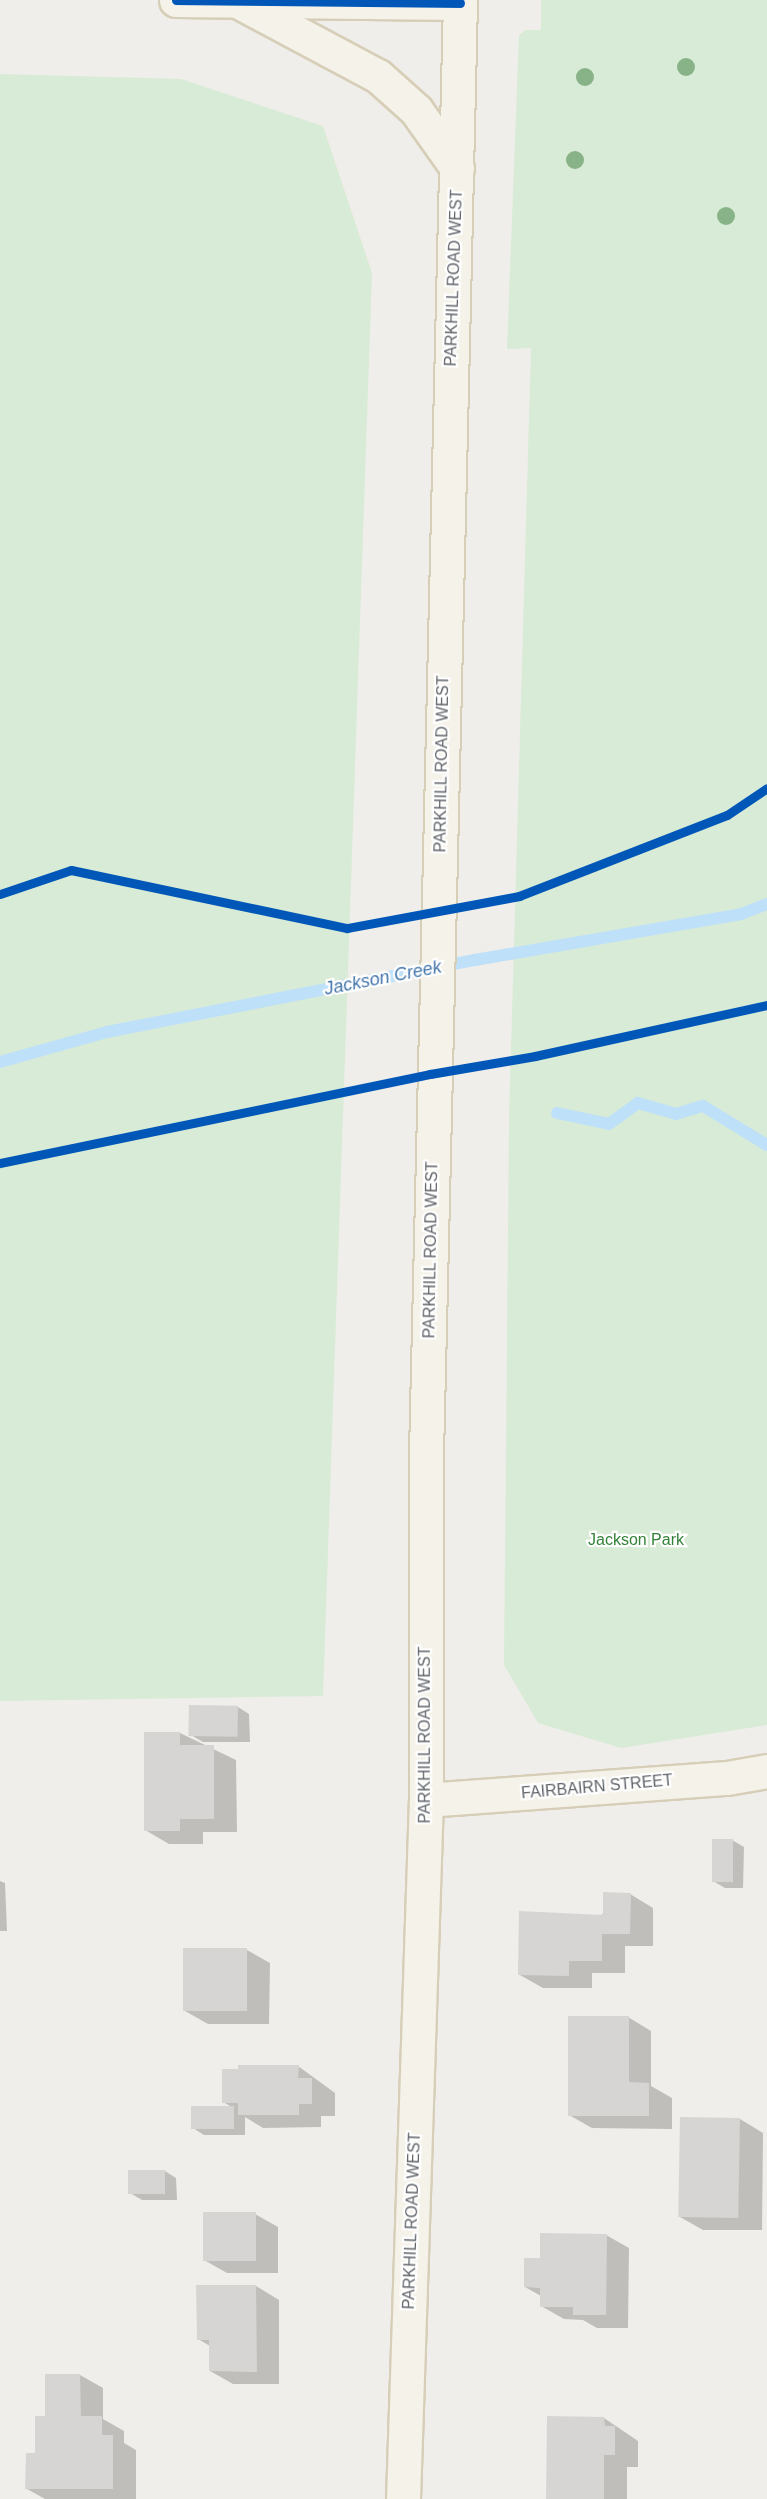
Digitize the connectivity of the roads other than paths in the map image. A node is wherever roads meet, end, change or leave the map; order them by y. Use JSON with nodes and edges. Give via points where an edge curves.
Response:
{"nodes":[{"id":1,"x":176,"y":0,"type":"edge"},
{"id":2,"x":237,"y":0,"type":"edge"},
{"id":3,"x":460,"y":2,"type":"edge"},
{"id":4,"x":457,"y":168,"type":"junction"},
{"id":5,"x":767,"y":1771,"type":"edge"},
{"id":6,"x":426,"y":1800,"type":"junction"},
{"id":7,"x":403,"y":2499,"type":"edge"}],
"edges":[{"from":1,"to":2,"type":"main road"},
{"from":2,"to":3,"type":"main road"},
{"from":2,"to":4,"type":"main road","via":[[378,76],[416,110]]},
{"from":3,"to":4,"type":"main road","name":"PARKHILL ROAD WEST"},
{"from":4,"to":6,"type":"main road","name":"PARKHILL ROAD WEST","via":[[431,1230]]},
{"from":5,"to":6,"type":"main road","name":"FAIRBAIRN STREET","via":[[727,1778]]},
{"from":6,"to":7,"type":"main road","name":"PARKHILL ROAD WEST"}]}
